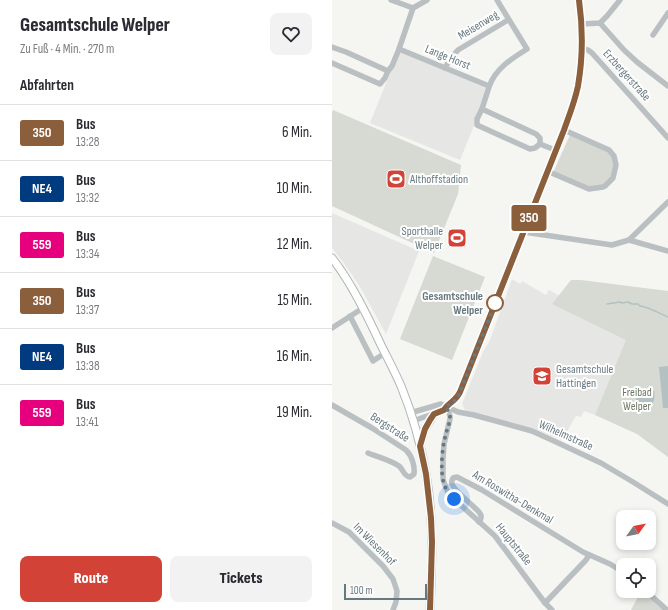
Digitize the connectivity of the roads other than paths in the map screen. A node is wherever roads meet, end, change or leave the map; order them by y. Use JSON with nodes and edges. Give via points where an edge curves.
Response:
{"nodes":[{"id":1,"x":391,"y":0,"type":"edge"},
{"id":2,"x":427,"y":0,"type":"edge"},
{"id":3,"x":497,"y":0,"type":"edge"},
{"id":4,"x":579,"y":0,"type":"edge"},
{"id":5,"x":620,"y":0,"type":"edge"},
{"id":6,"x":413,"y":8,"type":"junction"},
{"id":7,"x":668,"y":13,"type":"edge"},
{"id":8,"x":508,"y":20,"type":"junction"},
{"id":9,"x":600,"y":23,"type":"junction"},
{"id":10,"x":582,"y":24,"type":"junction"},
{"id":11,"x":653,"y":35,"type":"dead end"},
{"id":12,"x":332,"y":47,"type":"edge"},
{"id":13,"x":582,"y":48,"type":"junction"},
{"id":14,"x":399,"y":49,"type":"junction"},
{"id":15,"x":332,"y":63,"type":"edge"},
{"id":16,"x":445,"y":68,"type":"junction"},
{"id":17,"x":388,"y":71,"type":"junction"},
{"id":18,"x":489,"y":86,"type":"junction"},
{"id":19,"x":668,"y":86,"type":"edge"},
{"id":20,"x":482,"y":109,"type":"junction"},
{"id":21,"x":564,"y":130,"type":"junction"},
{"id":22,"x":668,"y":138,"type":"edge"},
{"id":23,"x":540,"y":144,"type":"junction"},
{"id":24,"x":555,"y":150,"type":"junction"},
{"id":25,"x":547,"y":171,"type":"junction"},
{"id":26,"x":668,"y":202,"type":"edge"},
{"id":27,"x":524,"y":232,"type":"junction"},
{"id":28,"x":629,"y":240,"type":"junction"},
{"id":29,"x":668,"y":252,"type":"edge"},
{"id":30,"x":332,"y":258,"type":"edge"},
{"id":31,"x":363,"y":308,"type":"junction"},
{"id":32,"x":350,"y":316,"type":"junction"},
{"id":33,"x":332,"y":328,"type":"edge"},
{"id":34,"x":385,"y":353,"type":"junction"},
{"id":35,"x":332,"y":405,"type":"edge"},
{"id":36,"x":446,"y":406,"type":"junction"},
{"id":37,"x":410,"y":413,"type":"junction"},
{"id":38,"x":434,"y":414,"type":"junction"},
{"id":39,"x":413,"y":422,"type":"junction"},
{"id":40,"x":420,"y":446,"type":"junction"},
{"id":41,"x":368,"y":453,"type":"dead end"},
{"id":42,"x":668,"y":504,"type":"edge"},
{"id":43,"x":479,"y":522,"type":"junction"},
{"id":44,"x":332,"y":523,"type":"edge"},
{"id":45,"x":589,"y":555,"type":"junction"},
{"id":46,"x":616,"y":568,"type":"edge"},
{"id":47,"x":654,"y":598,"type":"edge"},
{"id":48,"x":546,"y":603,"type":"junction"},
{"id":49,"x":393,"y":610,"type":"edge"},
{"id":50,"x":430,"y":610,"type":"edge"},
{"id":51,"x":546,"y":610,"type":"edge"},
{"id":52,"x":552,"y":610,"type":"edge"},
{"id":53,"x":667,"y":610,"type":"edge"}],
"edges":[{"from":1,"to":6,"type":"street"},
{"from":2,"to":6,"type":"street"},
{"from":3,"to":8,"type":"street"},
{"from":4,"to":10,"type":"street"},
{"from":5,"to":9,"type":"street"},
{"from":6,"to":14,"type":"street"},
{"from":7,"to":11,"type":"street"},
{"from":8,"to":16,"type":"street","name":"Meisenweg","via":[[458,50]]},
{"from":8,"to":18,"type":"street","via":[[526,49],[498,70]]},
{"from":9,"to":10,"type":"street"},
{"from":9,"to":19,"type":"street","via":[[624,50]]},
{"from":10,"to":13,"type":"street"},
{"from":12,"to":17,"type":"street"},
{"from":13,"to":21,"type":"street","via":[[578,86]]},
{"from":13,"to":22,"type":"street","name":"Erzbergerstraße","via":[[592,53]]},
{"from":14,"to":16,"type":"street","name":"Lange Horst"},
{"from":14,"to":17,"type":"street"},
{"from":15,"to":17,"type":"street","via":[[380,84]]},
{"from":16,"to":18,"type":"street","name":"Lange Horst"},
{"from":18,"to":20,"type":"street"},
{"from":20,"to":23,"type":"street","via":[[536,134],[540,138]]},
{"from":20,"to":23,"type":"street","via":[[477,125],[530,149]]},
{"from":21,"to":24,"type":"street"},
{"from":21,"to":25,"type":"street","via":[[609,150],[616,165],[613,178],[605,186],[589,189]]},
{"from":23,"to":24,"type":"street"},
{"from":24,"to":25,"type":"street"},
{"from":25,"to":27,"type":"street"},
{"from":26,"to":28,"type":"street"},
{"from":27,"to":28,"type":"street","via":[[612,246]]},
{"from":27,"to":36,"type":"street","via":[[460,392],[456,399]]},
{"from":28,"to":29,"type":"street"},
{"from":30,"to":31,"type":"main road"},
{"from":31,"to":32,"type":"street"},
{"from":31,"to":34,"type":"main road"},
{"from":32,"to":33,"type":"street"},
{"from":32,"to":34,"type":"street","via":[[373,361]]},
{"from":34,"to":37,"type":"main road"},
{"from":35,"to":41,"type":"street","name":"Bergstraße","via":[[406,450],[412,458],[414,474],[407,477],[400,466]]},
{"from":36,"to":37,"type":"street","via":[[441,404]]},
{"from":36,"to":38,"type":"street","via":[[444,410]]},
{"from":36,"to":42,"type":"street","name":"Wilhelmstraße","via":[[458,412],[532,431],[601,463]]},
{"from":36,"to":43,"type":"street","name":"Hauptstraße","via":[[450,420],[444,444],[444,484],[454,499]]},
{"from":37,"to":39,"type":"main road"},
{"from":38,"to":39,"type":"street"},
{"from":38,"to":40,"type":"main road","via":[[425,429]]},
{"from":39,"to":40,"type":"main road"},
{"from":40,"to":50,"type":"main road","via":[[431,518]]},
{"from":43,"to":45,"type":"street","name":"Am Roswitha-Denkmal","via":[[482,515],[455,489],[452,484],[453,478],[457,477],[482,490]]},
{"from":43,"to":48,"type":"street","name":"Hauptstraße","via":[[495,536]]},
{"from":44,"to":49,"type":"street","name":"Im Wiesenhof","via":[[350,532],[393,579],[397,591]]},
{"from":45,"to":46,"type":"street","name":"Am Roswitha-Denkmal"},
{"from":45,"to":48,"type":"street"},
{"from":47,"to":53,"type":"street"},
{"from":48,"to":51,"type":"street"},
{"from":48,"to":52,"type":"street","name":"Hauptstraße"}]}
